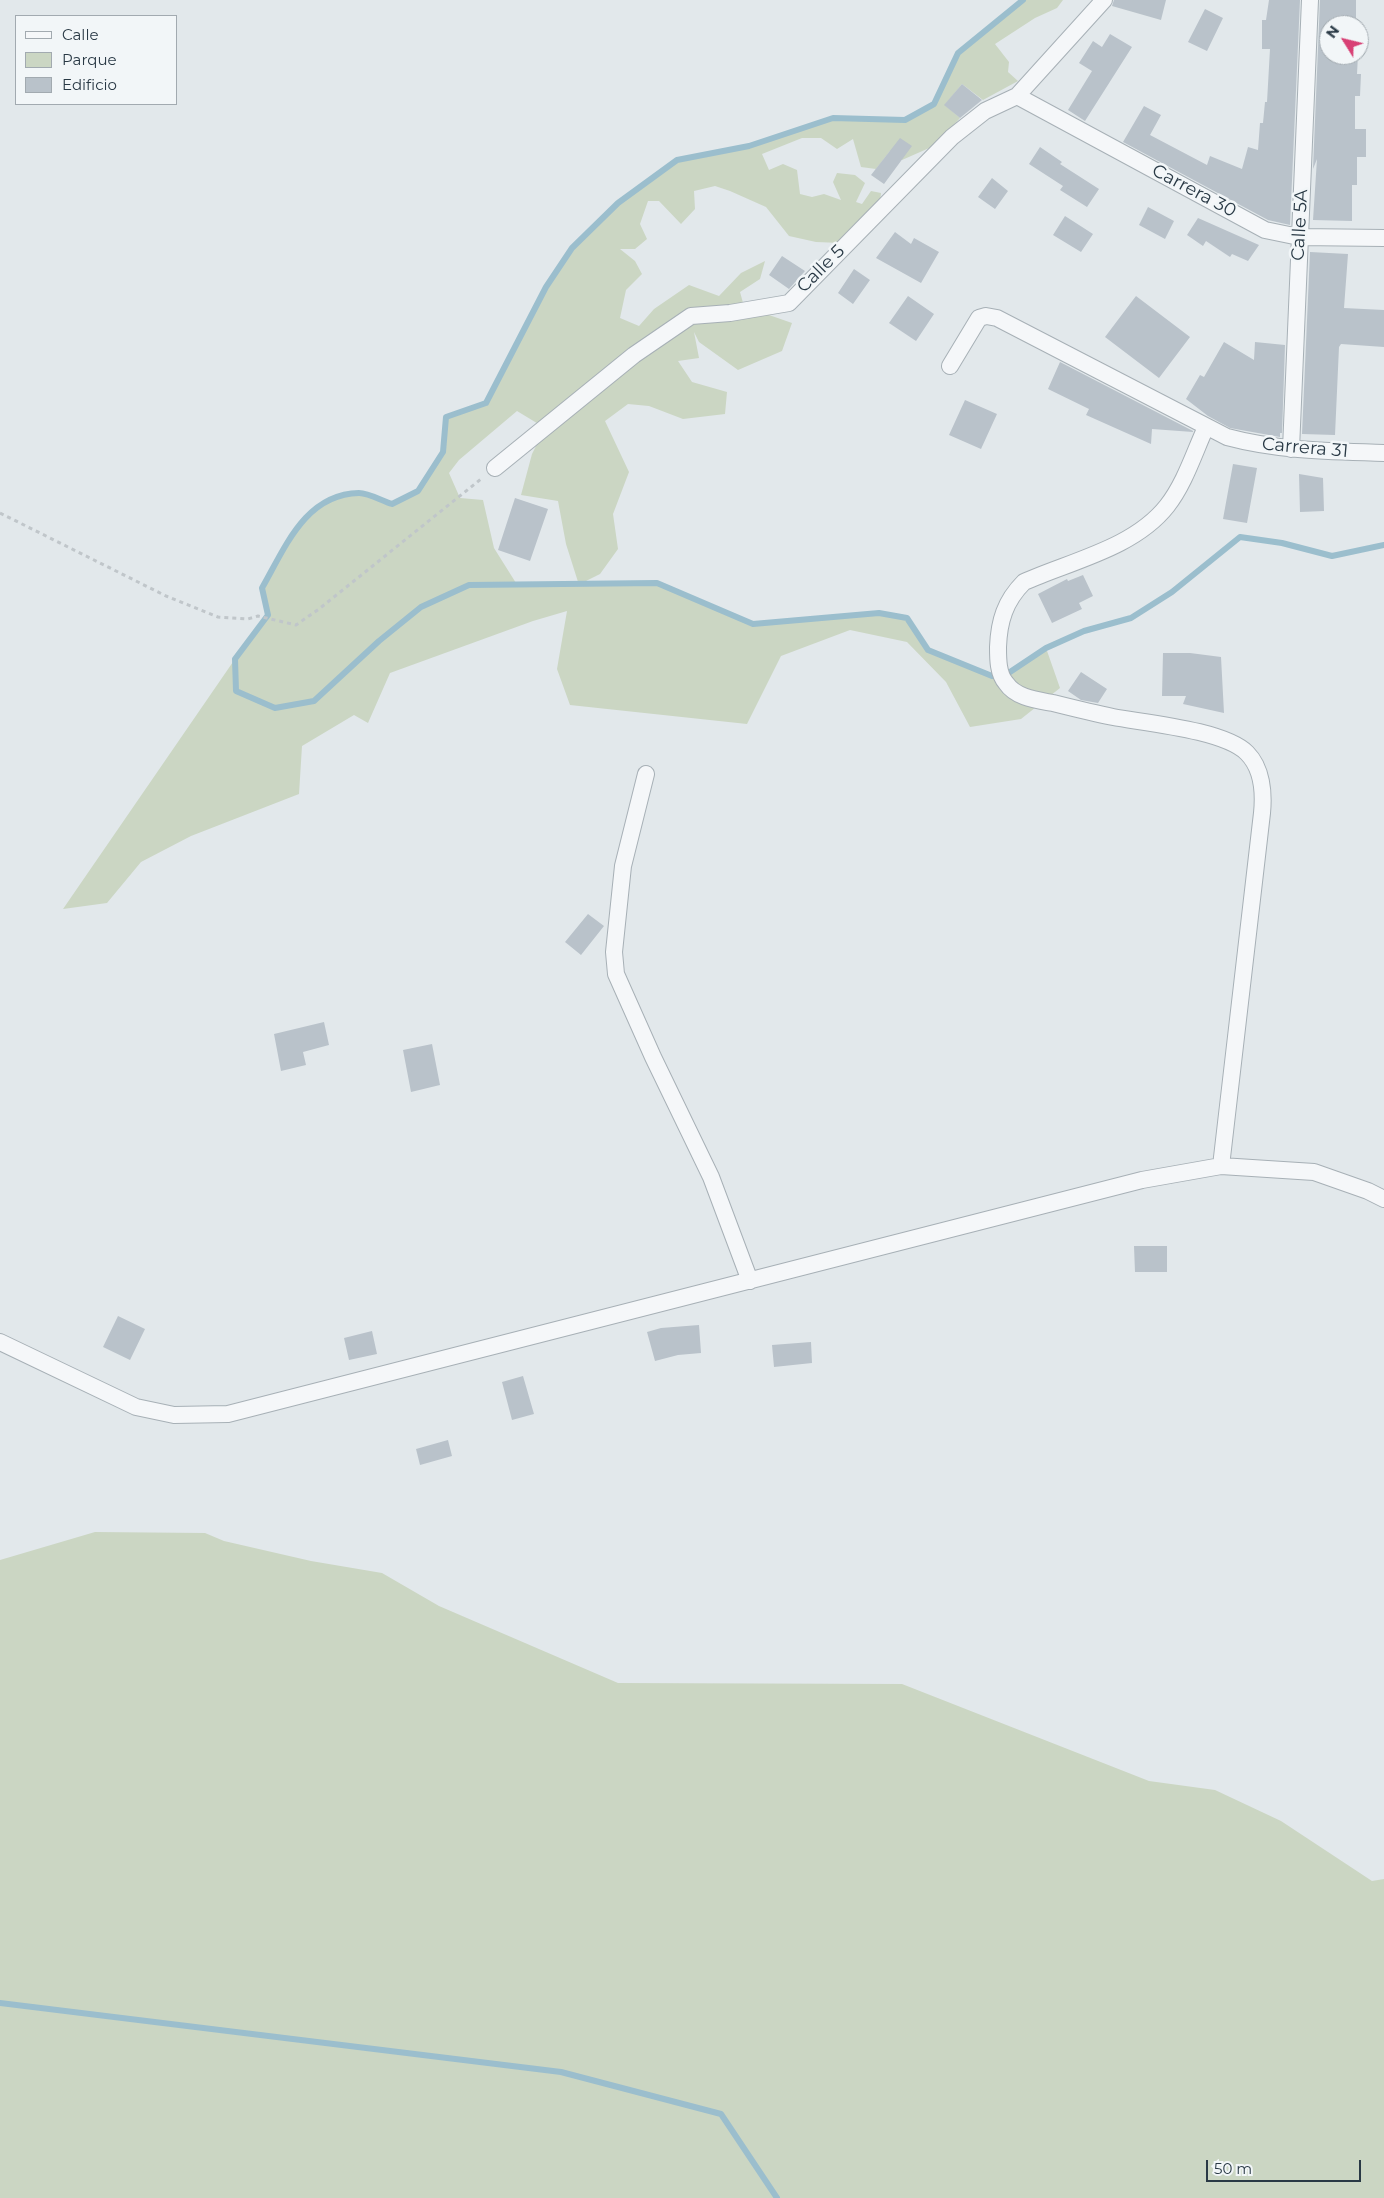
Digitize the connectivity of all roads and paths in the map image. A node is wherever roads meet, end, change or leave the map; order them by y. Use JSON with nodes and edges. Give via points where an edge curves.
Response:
{"nodes":[{"id":1,"x":1104,"y":0,"type":"edge"},
{"id":2,"x":1310,"y":0,"type":"edge"},
{"id":3,"x":1017,"y":96,"type":"junction"},
{"id":4,"x":1299,"y":237,"type":"junction"},
{"id":5,"x":1384,"y":238,"type":"edge"},
{"id":6,"x":950,"y":366,"type":"dead end"},
{"id":7,"x":1206,"y":427,"type":"junction"},
{"id":8,"x":1290,"y":449,"type":"junction"},
{"id":9,"x":1384,"y":453,"type":"edge"},
{"id":10,"x":495,"y":468,"type":"joint"},
{"id":11,"x":0,"y":513,"type":"edge"},
{"id":12,"x":646,"y":774,"type":"dead end"},
{"id":13,"x":1220,"y":1166,"type":"junction"},
{"id":14,"x":1384,"y":1199,"type":"edge"},
{"id":15,"x":750,"y":1281,"type":"junction"},
{"id":16,"x":0,"y":1342,"type":"edge"}],
"edges":[{"from":1,"to":3,"type":"street","name":"Calle 5"},
{"from":2,"to":4,"type":"street","name":"Calle 5A"},
{"from":3,"to":4,"type":"street","name":"Carrera 30","via":[[1265,230]]},
{"from":3,"to":10,"type":"street","name":"Calle 5","via":[[985,111],[952,136],[789,303],[690,316],[634,356]]},
{"from":4,"to":5,"type":"street","name":"Carrera 30"},
{"from":4,"to":8,"type":"street","name":"Calle 5A"},
{"from":6,"to":7,"type":"street","name":"Carrera 31","via":[[979,318],[997,318]]},
{"from":7,"to":8,"type":"street","name":"Carrera 31","via":[[1227,437]]},
{"from":7,"to":13,"type":"street","via":[[1186,473],[1157,518],[1137,534],[1024,582],[1013,594],[1000,621],[998,649],[999,670],[1005,683],[1022,696],[1194,731],[1235,744],[1254,762],[1264,792],[1263,806]]},
{"from":8,"to":9,"type":"street","name":"Carrera 31"},
{"from":10,"to":11,"type":"path","via":[[320,609],[296,624],[258,616],[248,619],[218,617],[166,596]]},
{"from":12,"to":15,"type":"street","via":[[623,866],[614,952],[616,974],[711,1177]]},
{"from":13,"to":14,"type":"street","via":[[1314,1172]]},
{"from":13,"to":15,"type":"street","via":[[1142,1180]]},
{"from":15,"to":16,"type":"street","via":[[228,1414],[174,1416],[136,1407]]}]}
